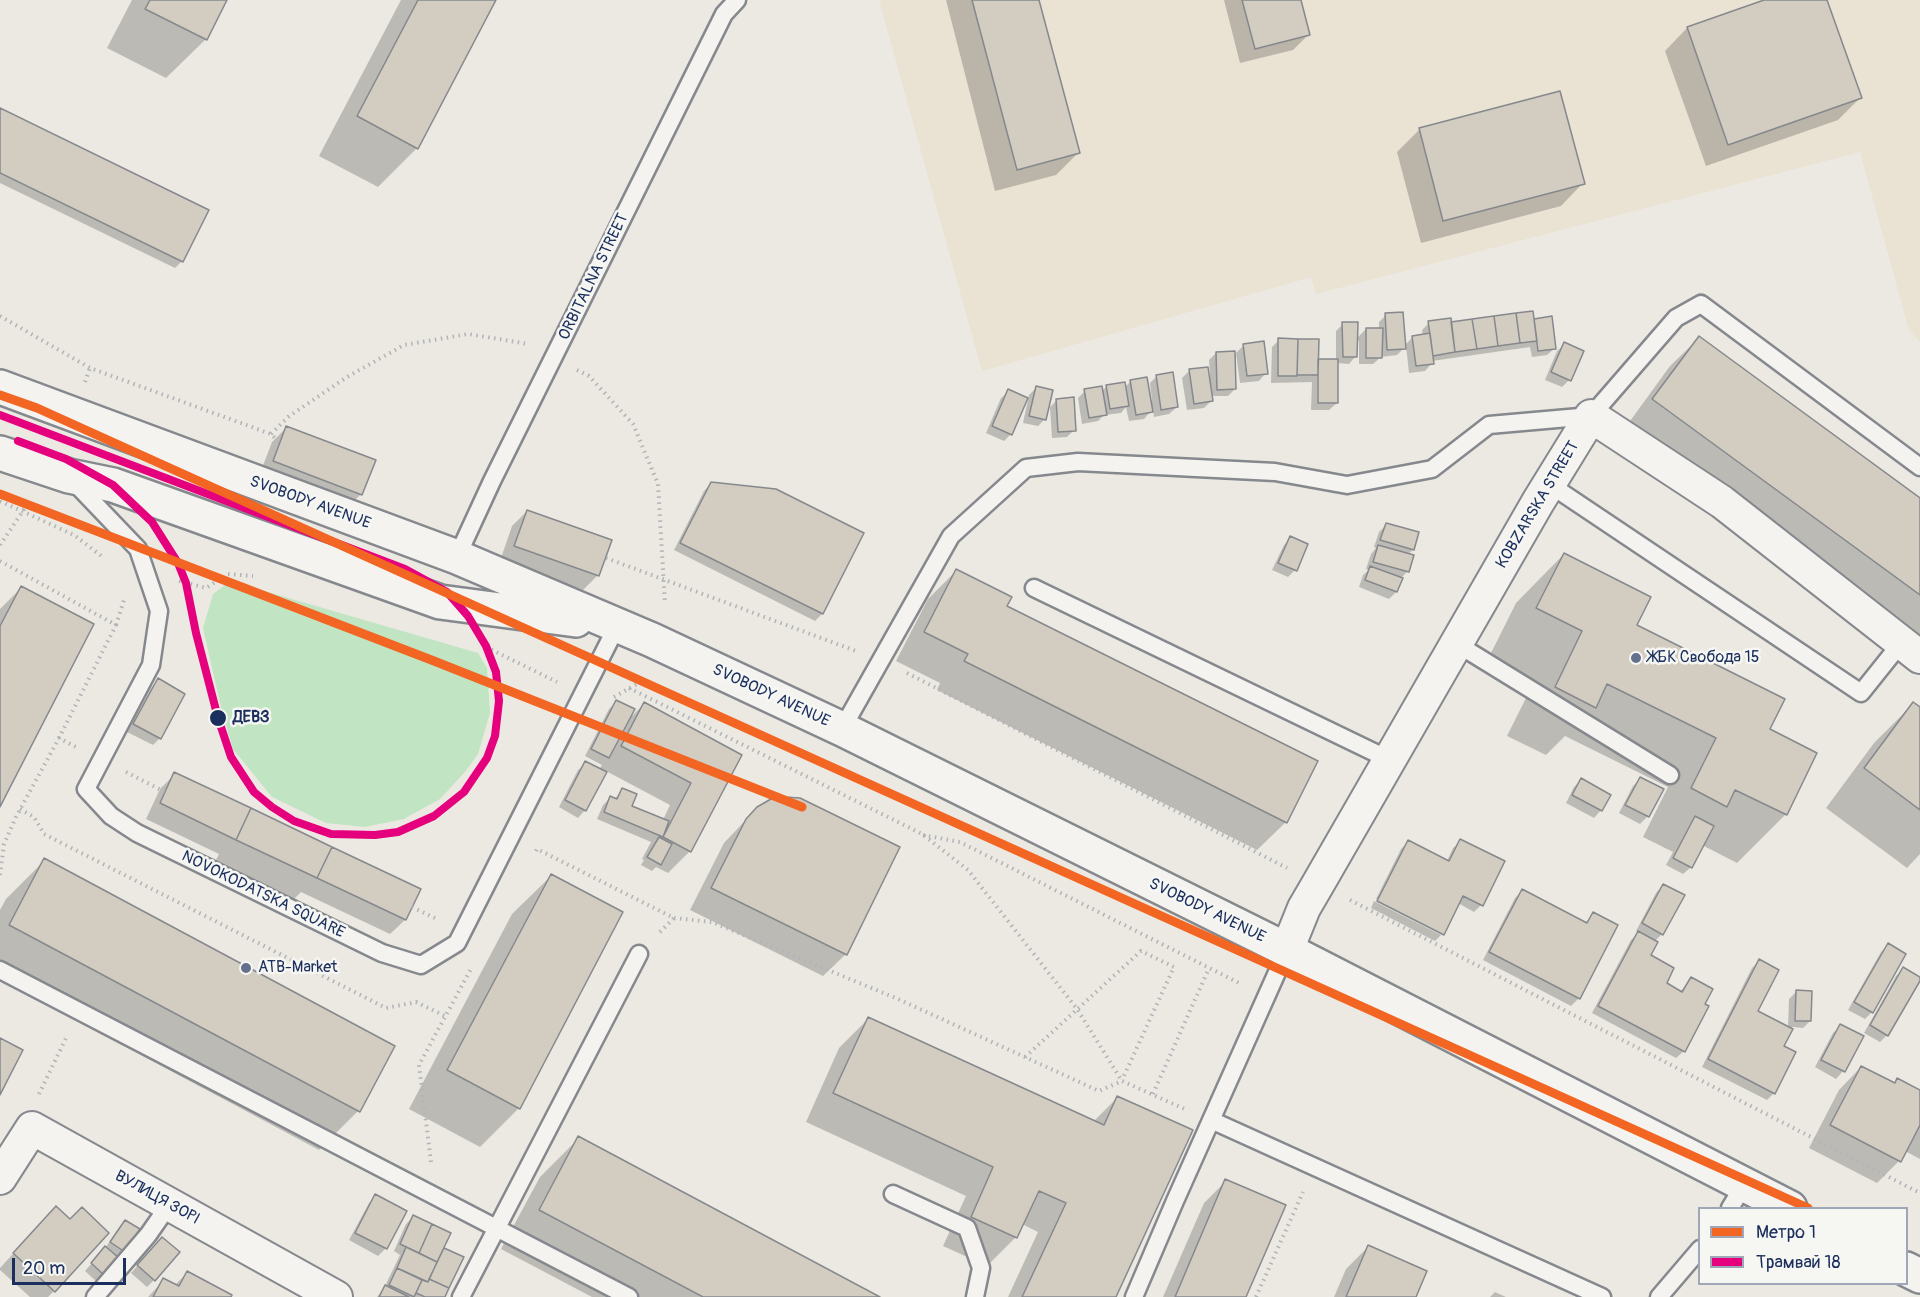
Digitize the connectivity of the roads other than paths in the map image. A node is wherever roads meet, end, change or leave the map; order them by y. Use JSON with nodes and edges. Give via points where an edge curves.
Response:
{"nodes":[{"id":1,"x":737,"y":0,"type":"edge"},
{"id":2,"x":0,"y":387,"type":"edge"},
{"id":3,"x":1591,"y":416,"type":"junction"},
{"id":4,"x":0,"y":453,"type":"edge"},
{"id":5,"x":1920,"y":467,"type":"edge"},
{"id":6,"x":69,"y":476,"type":"junction"},
{"id":7,"x":1549,"y":484,"type":"junction"},
{"id":8,"x":457,"y":557,"type":"junction"},
{"id":9,"x":1034,"y":588,"type":"dead end"},
{"id":10,"x":617,"y":626,"type":"junction"},
{"id":11,"x":1457,"y":644,"type":"junction"},
{"id":12,"x":1911,"y":650,"type":"edge"},
{"id":13,"x":842,"y":729,"type":"junction"},
{"id":14,"x":1390,"y":760,"type":"junction"},
{"id":15,"x":1670,"y":775,"type":"dead end"},
{"id":16,"x":1287,"y":950,"type":"junction"},
{"id":17,"x":639,"y":954,"type":"dead end"},
{"id":18,"x":0,"y":970,"type":"edge"},
{"id":19,"x":1211,"y":1120,"type":"junction"},
{"id":20,"x":0,"y":1178,"type":"edge"},
{"id":21,"x":893,"y":1194,"type":"dead end"},
{"id":22,"x":1737,"y":1197,"type":"edge"},
{"id":23,"x":169,"y":1205,"type":"junction"},
{"id":24,"x":1781,"y":1207,"type":"edge"},
{"id":25,"x":497,"y":1228,"type":"junction"},
{"id":26,"x":1698,"y":1251,"type":"edge"},
{"id":27,"x":95,"y":1297,"type":"edge"},
{"id":28,"x":336,"y":1297,"type":"edge"},
{"id":29,"x":461,"y":1297,"type":"edge"},
{"id":30,"x":629,"y":1297,"type":"edge"},
{"id":31,"x":975,"y":1297,"type":"edge"},
{"id":32,"x":1134,"y":1297,"type":"edge"},
{"id":33,"x":1602,"y":1297,"type":"edge"},
{"id":34,"x":1659,"y":1297,"type":"edge"}],
"edges":[{"from":1,"to":8,"type":"lane","name":"ORBITALNA STREET","via":[[724,14]]},
{"from":2,"to":8,"type":"main road","name":"SVOBODY AVENUE"},
{"from":3,"to":5,"type":"lane","via":[[1676,318],[1701,304]]},
{"from":3,"to":7,"type":"street","name":"KOBZARSKA STREET"},
{"from":3,"to":12,"type":"street","via":[[1722,502]]},
{"from":3,"to":13,"type":"lane","via":[[1489,425],[1432,469],[1347,485],[1275,472],[1078,462],[1026,468],[951,536]]},
{"from":4,"to":6,"type":"main road","name":"SVOBODY AVENUE"},
{"from":6,"to":10,"type":"main road","name":"SVOBODY AVENUE","via":[[113,485],[440,602]]},
{"from":6,"to":10,"type":"lane","name":"NOVOKODATSKA SQUARE","via":[[138,549],[159,611],[151,665],[86,789],[111,816],[137,833],[382,953],[421,965],[457,943]]},
{"from":7,"to":11,"type":"street","name":"KOBZARSKA STREET"},
{"from":7,"to":12,"type":"lane","via":[[1861,693]]},
{"from":8,"to":10,"type":"main road","name":"SVOBODY AVENUE"},
{"from":9,"to":14,"type":"lane"},
{"from":10,"to":13,"type":"main road","name":"SVOBODY AVENUE"},
{"from":11,"to":14,"type":"street","name":"KOBZARSKA STREET"},
{"from":11,"to":15,"type":"lane"},
{"from":13,"to":16,"type":"main road","name":"SVOBODY AVENUE"},
{"from":14,"to":16,"type":"street","name":"KOBZARSKA STREET","via":[[1304,908]]},
{"from":16,"to":19,"type":"lane"},
{"from":16,"to":22,"type":"main road","name":"SVOBODY AVENUE"},
{"from":17,"to":25,"type":"lane"},
{"from":18,"to":25,"type":"lane"},
{"from":19,"to":32,"type":"lane"},
{"from":19,"to":33,"type":"lane"},
{"from":20,"to":23,"type":"street","name":"ВУЛИЦЯ ЗОРІ","via":[[32,1128]]},
{"from":21,"to":31,"type":"lane","via":[[967,1228],[981,1268]]},
{"from":22,"to":24,"type":"main road","name":"SVOBODY AVENUE"},
{"from":23,"to":27,"type":"lane"},
{"from":23,"to":28,"type":"street","name":"ВУЛИЦЯ ЗОРІ"},
{"from":25,"to":29,"type":"lane"},
{"from":25,"to":30,"type":"lane"},
{"from":26,"to":34,"type":"lane"}]}
